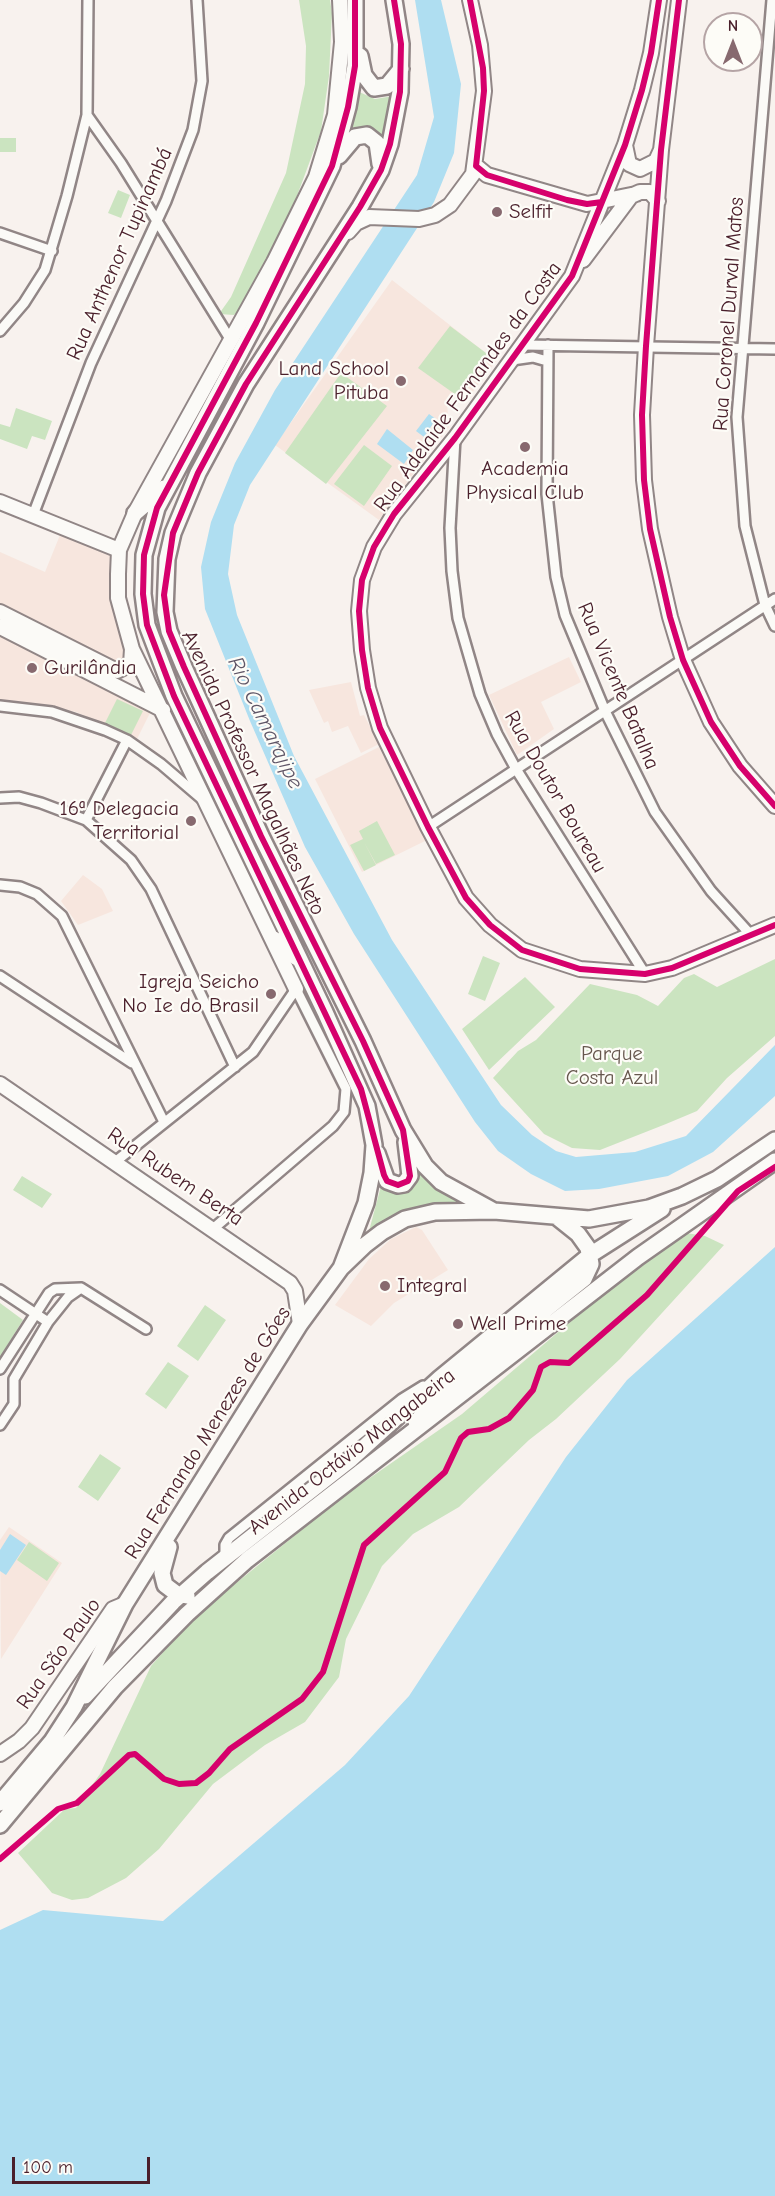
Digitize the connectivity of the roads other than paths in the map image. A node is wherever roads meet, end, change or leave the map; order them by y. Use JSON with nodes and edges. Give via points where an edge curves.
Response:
{"nodes":[{"id":1,"x":88,"y":0,"type":"edge"},
{"id":2,"x":197,"y":0,"type":"edge"},
{"id":3,"x":340,"y":0,"type":"edge"},
{"id":4,"x":355,"y":0,"type":"edge"},
{"id":5,"x":394,"y":0,"type":"edge"},
{"id":6,"x":470,"y":0,"type":"edge"},
{"id":7,"x":659,"y":0,"type":"edge"},
{"id":8,"x":679,"y":0,"type":"edge"},
{"id":9,"x":774,"y":0,"type":"edge"},
{"id":10,"x":357,"y":17,"type":"junction"},
{"id":11,"x":355,"y":66,"type":"junction"},
{"id":12,"x":401,"y":69,"type":"junction"},
{"id":13,"x":87,"y":115,"type":"junction"},
{"id":14,"x":335,"y":115,"type":"junction"},
{"id":15,"x":625,"y":145,"type":"junction"},
{"id":16,"x":662,"y":150,"type":"junction"},
{"id":17,"x":332,"y":166,"type":"junction"},
{"id":18,"x":476,"y":166,"type":"junction"},
{"id":19,"x":381,"y":170,"type":"junction"},
{"id":20,"x":460,"y":193,"type":"junction"},
{"id":21,"x":636,"y":194,"type":"junction"},
{"id":22,"x":658,"y":201,"type":"junction"},
{"id":23,"x":602,"y":202,"type":"junction"},
{"id":24,"x":595,"y":217,"type":"junction"},
{"id":25,"x":157,"y":220,"type":"junction"},
{"id":26,"x":0,"y":233,"type":"edge"},
{"id":27,"x":336,"y":244,"type":"junction"},
{"id":28,"x":52,"y":251,"type":"junction"},
{"id":29,"x":274,"y":262,"type":"junction"},
{"id":30,"x":572,"y":276,"type":"junction"},
{"id":31,"x":256,"y":322,"type":"junction"},
{"id":32,"x":0,"y":331,"type":"edge"},
{"id":33,"x":230,"y":339,"type":"junction"},
{"id":34,"x":523,"y":345,"type":"junction"},
{"id":35,"x":548,"y":345,"type":"junction"},
{"id":36,"x":646,"y":346,"type":"junction"},
{"id":37,"x":742,"y":349,"type":"junction"},
{"id":38,"x":775,"y":349,"type":"edge"},
{"id":39,"x":512,"y":360,"type":"junction"},
{"id":40,"x":547,"y":361,"type":"junction"},
{"id":41,"x":455,"y":438,"type":"junction"},
{"id":42,"x":169,"y":484,"type":"junction"},
{"id":43,"x":0,"y":502,"type":"edge"},
{"id":44,"x":135,"y":513,"type":"junction"},
{"id":45,"x":33,"y":515,"type":"junction"},
{"id":46,"x":119,"y":550,"type":"junction"},
{"id":47,"x":775,"y":599,"type":"edge"},
{"id":48,"x":765,"y":606,"type":"junction"},
{"id":49,"x":0,"y":612,"type":"edge"},
{"id":50,"x":775,"y":626,"type":"edge"},
{"id":51,"x":0,"y":627,"type":"edge"},
{"id":52,"x":132,"y":649,"type":"junction"},
{"id":53,"x":683,"y":660,"type":"junction"},
{"id":54,"x":0,"y":706,"type":"edge"},
{"id":55,"x":163,"y":710,"type":"junction"},
{"id":56,"x":605,"y":711,"type":"junction"},
{"id":57,"x":127,"y":741,"type":"junction"},
{"id":58,"x":516,"y":769,"type":"junction"},
{"id":59,"x":0,"y":798,"type":"edge"},
{"id":60,"x":208,"y":804,"type":"junction"},
{"id":61,"x":775,"y":806,"type":"edge"},
{"id":62,"x":86,"y":820,"type":"junction"},
{"id":63,"x":428,"y":827,"type":"junction"},
{"id":64,"x":0,"y":885,"type":"edge"},
{"id":65,"x":775,"y":925,"type":"edge"},
{"id":66,"x":750,"y":934,"type":"junction"},
{"id":67,"x":274,"y":939,"type":"junction"},
{"id":68,"x":301,"y":961,"type":"junction"},
{"id":69,"x":645,"y":974,"type":"junction"},
{"id":70,"x":0,"y":976,"type":"edge"},
{"id":71,"x":296,"y":989,"type":"junction"},
{"id":72,"x":134,"y":1065,"type":"junction"},
{"id":73,"x":235,"y":1067,"type":"junction"},
{"id":74,"x":0,"y":1084,"type":"edge"},
{"id":75,"x":164,"y":1122,"type":"junction"},
{"id":76,"x":403,"y":1130,"type":"junction"},
{"id":77,"x":775,"y":1140,"type":"edge"},
{"id":78,"x":374,"y":1145,"type":"junction"},
{"id":79,"x":775,"y":1161,"type":"edge"},
{"id":80,"x":115,"y":1162,"type":"junction"},
{"id":81,"x":682,"y":1196,"type":"junction"},
{"id":82,"x":494,"y":1210,"type":"junction"},
{"id":83,"x":558,"y":1218,"type":"junction"},
{"id":84,"x":214,"y":1228,"type":"junction"},
{"id":85,"x":590,"y":1255,"type":"junction"},
{"id":86,"x":341,"y":1268,"type":"junction"},
{"id":87,"x":81,"y":1288,"type":"junction"},
{"id":88,"x":0,"y":1290,"type":"edge"},
{"id":89,"x":34,"y":1314,"type":"junction"},
{"id":90,"x":48,"y":1322,"type":"junction"},
{"id":91,"x":300,"y":1324,"type":"junction"},
{"id":92,"x":146,"y":1329,"type":"dead end"},
{"id":93,"x":0,"y":1369,"type":"edge"},
{"id":94,"x":14,"y":1379,"type":"junction"},
{"id":95,"x":0,"y":1425,"type":"edge"},
{"id":96,"x":400,"y":1442,"type":"junction"},
{"id":97,"x":179,"y":1522,"type":"junction"},
{"id":98,"x":217,"y":1587,"type":"junction"},
{"id":99,"x":180,"y":1595,"type":"junction"},
{"id":100,"x":125,"y":1604,"type":"junction"},
{"id":101,"x":74,"y":1707,"type":"junction"},
{"id":102,"x":0,"y":1754,"type":"edge"},
{"id":103,"x":0,"y":1803,"type":"edge"},
{"id":104,"x":0,"y":1825,"type":"edge"}],
"edges":[{"from":1,"to":13,"type":"street"},
{"from":2,"to":25,"type":"street","name":"Rua Anthenor Tupinambá","via":[[202,81],[199,106],[182,161]]},
{"from":3,"to":14,"type":"street","via":[[342,42]]},
{"from":4,"to":10,"type":"main road","name":"Avenida Professor Magalhães Neto"},
{"from":5,"to":12,"type":"main road","name":"Avenida Professor Magalhães Neto"},
{"from":6,"to":18,"type":"street","via":[[483,80]]},
{"from":7,"to":15,"type":"street","name":"Rua Adelaide Fernandes da Costa","via":[[651,52]]},
{"from":8,"to":16,"type":"street"},
{"from":9,"to":37,"type":"street","name":"Rua Coronel Durval Matos"},
{"from":10,"to":11,"type":"main road","name":"Avenida Professor Magalhães Neto"},
{"from":10,"to":12,"type":"main road","via":[[360,54],[368,83],[374,88],[387,86]]},
{"from":11,"to":14,"type":"main road"},
{"from":11,"to":17,"type":"main road","name":"Avenida Professor Magalhães Neto"},
{"from":12,"to":19,"type":"main road","name":"Avenida Professor Magalhães Neto","via":[[395,122]]},
{"from":13,"to":25,"type":"street"},
{"from":13,"to":28,"type":"street"},
{"from":14,"to":29,"type":"street","via":[[316,177]]},
{"from":15,"to":16,"type":"street","via":[[629,164],[640,169],[656,160]]},
{"from":15,"to":23,"type":"street","name":"Rua Adelaide Fernandes da Costa"},
{"from":16,"to":22,"type":"street"},
{"from":17,"to":19,"type":"main road","via":[[350,141],[361,135],[377,143]]},
{"from":17,"to":31,"type":"main road","name":"Avenida Professor Magalhães Neto"},
{"from":18,"to":20,"type":"street"},
{"from":18,"to":23,"type":"street","via":[[487,176],[567,200]]},
{"from":19,"to":27,"type":"main road","name":"Avenida Professor Magalhães Neto"},
{"from":20,"to":24,"type":"street","via":[[484,183]]},
{"from":20,"to":27,"type":"street","via":[[435,215],[419,219],[362,219]]},
{"from":21,"to":22,"type":"street","via":[[650,192]]},
{"from":21,"to":23,"type":"street"},
{"from":21,"to":30,"type":"street"},
{"from":22,"to":36,"type":"street"},
{"from":23,"to":24,"type":"street","name":"Rua Adelaide Fernandes da Costa"},
{"from":24,"to":30,"type":"street","name":"Rua Adelaide Fernandes da Costa"},
{"from":25,"to":33,"type":"street"},
{"from":25,"to":45,"type":"street","name":"Rua Anthenor Tupinambá","via":[[91,363]]},
{"from":26,"to":28,"type":"street"},
{"from":27,"to":76,"type":"main road","name":"Avenida Professor Magalhães Neto","via":[[246,384],[183,504],[167,559],[165,612],[184,667],[261,836]]},
{"from":28,"to":32,"type":"street","via":[[37,285]]},
{"from":29,"to":31,"type":"main road"},
{"from":29,"to":33,"type":"street"},
{"from":30,"to":34,"type":"street","name":"Rua Adelaide Fernandes da Costa"},
{"from":31,"to":42,"type":"main road","name":"Avenida Professor Magalhães Neto"},
{"from":33,"to":44,"type":"street"},
{"from":34,"to":35,"type":"street"},
{"from":34,"to":39,"type":"street","name":"Rua Adelaide Fernandes da Costa"},
{"from":35,"to":36,"type":"street"},
{"from":35,"to":40,"type":"street","name":"Rua Vicente Batalha"},
{"from":36,"to":37,"type":"street"},
{"from":36,"to":53,"type":"street","via":[[644,480],[650,529]]},
{"from":37,"to":38,"type":"street"},
{"from":37,"to":48,"type":"street","name":"Rua Coronel Durval Matos","via":[[737,417],[743,505]]},
{"from":39,"to":40,"type":"street","via":[[533,357]]},
{"from":39,"to":41,"type":"street","name":"Rua Adelaide Fernandes da Costa"},
{"from":40,"to":56,"type":"street","name":"Rua Vicente Batalha","via":[[547,494],[556,577],[565,615]]},
{"from":41,"to":58,"type":"street","name":"Rua Doutor Boureau","via":[[450,528],[458,618],[480,694]]},
{"from":41,"to":63,"type":"street","name":"Rua Adelaide Fernandes da Costa","via":[[394,514],[374,547],[362,580],[359,611],[368,688],[380,728]]},
{"from":42,"to":44,"type":"main road"},
{"from":42,"to":68,"type":"main road","name":"Avenida Professor Magalhães Neto","via":[[144,555],[147,625],[174,696]]},
{"from":43,"to":45,"type":"street"},
{"from":44,"to":46,"type":"street"},
{"from":45,"to":46,"type":"street"},
{"from":46,"to":52,"type":"street","via":[[118,598]]},
{"from":47,"to":48,"type":"street"},
{"from":48,"to":50,"type":"street","name":"Rua Coronel Durval Matos"},
{"from":48,"to":53,"type":"street"},
{"from":49,"to":52,"type":"street","via":[[117,671],[131,664]]},
{"from":51,"to":55,"type":"street"},
{"from":52,"to":55,"type":"street"},
{"from":53,"to":56,"type":"street"},
{"from":53,"to":61,"type":"street","via":[[711,722],[740,766]]},
{"from":54,"to":57,"type":"street","via":[[52,712]]},
{"from":55,"to":60,"type":"street"},
{"from":56,"to":58,"type":"street"},
{"from":56,"to":66,"type":"street","name":"Rua Vicente Batalha","via":[[656,812],[685,857]]},
{"from":57,"to":60,"type":"street"},
{"from":57,"to":62,"type":"street"},
{"from":58,"to":63,"type":"street"},
{"from":58,"to":69,"type":"street","name":"Rua Doutor Boureau"},
{"from":59,"to":62,"type":"street","via":[[19,797]]},
{"from":60,"to":67,"type":"street"},
{"from":62,"to":73,"type":"street","via":[[117,846],[151,889]]},
{"from":63,"to":69,"type":"street","name":"Rua Adelaide Fernandes da Costa","via":[[466,898],[490,926],[522,950],[580,969]]},
{"from":64,"to":72,"type":"street","via":[[37,894],[62,916]]},
{"from":65,"to":66,"type":"street","name":"Rua Adelaide Fernandes da Costa"},
{"from":66,"to":69,"type":"street","name":"Rua Adelaide Fernandes da Costa","via":[[672,968]]},
{"from":67,"to":68,"type":"main road"},
{"from":67,"to":71,"type":"street"},
{"from":68,"to":78,"type":"main road","name":"Avenida Professor Magalhães Neto","via":[[361,1089]]},
{"from":70,"to":72,"type":"street"},
{"from":71,"to":73,"type":"street","via":[[261,1043]]},
{"from":71,"to":84,"type":"street","via":[[346,1089],[344,1112],[333,1126]]},
{"from":72,"to":75,"type":"street"},
{"from":73,"to":75,"type":"street"},
{"from":74,"to":80,"type":"street","name":"Rua Rubem Berta"},
{"from":75,"to":80,"type":"street"},
{"from":76,"to":78,"type":"main road","via":[[411,1169],[404,1184],[387,1180]]},
{"from":76,"to":82,"type":"main road","name":"Avenida Professor Magalhães Neto","via":[[425,1166],[441,1182]]},
{"from":77,"to":81,"type":"main road","name":"Avenida Octávio Mangabeira","via":[[717,1179]]},
{"from":78,"to":86,"type":"main road","name":"Avenida Professor Magalhães Neto","via":[[368,1197]]},
{"from":79,"to":96,"type":"main road","name":"Avenida Octávio Mangabeira","via":[[638,1257]]},
{"from":80,"to":84,"type":"street","name":"Rua Rubem Berta"},
{"from":81,"to":83,"type":"main road","name":"Avenida Octávio Mangabeira","via":[[609,1217]]},
{"from":81,"to":85,"type":"main road","name":"Avenida Octávio Mangabeira"},
{"from":82,"to":83,"type":"main road","name":"Avenida Octávio Mangabeira"},
{"from":82,"to":86,"type":"main road","name":"Rua Fernando Menezes de Góes","via":[[452,1210],[405,1219],[382,1232]]},
{"from":83,"to":85,"type":"main road","via":[[578,1234]]},
{"from":84,"to":91,"type":"street","name":"Rua Rubem Berta","via":[[290,1283]]},
{"from":85,"to":96,"type":"main road","via":[[584,1279],[446,1389]]},
{"from":85,"to":99,"type":"main road","name":"Avenida Octávio Mangabeira","via":[[440,1378],[351,1459]]},
{"from":86,"to":91,"type":"main road","name":"Rua Fernando Menezes de Góes"},
{"from":87,"to":89,"type":"street","via":[[55,1289]]},
{"from":87,"to":90,"type":"street","via":[[68,1297]]},
{"from":87,"to":92,"type":"street"},
{"from":88,"to":89,"type":"street"},
{"from":89,"to":90,"type":"street"},
{"from":89,"to":93,"type":"street"},
{"from":90,"to":94,"type":"street"},
{"from":91,"to":97,"type":"main road","name":"Rua Fernando Menezes de Góes"},
{"from":93,"to":94,"type":"street"},
{"from":94,"to":95,"type":"street","via":[[14,1404]]},
{"from":96,"to":98,"type":"main road","name":"Avenida Octávio Mangabeira","via":[[246,1560]]},
{"from":97,"to":99,"type":"main road","via":[[162,1573],[165,1585]]},
{"from":97,"to":100,"type":"main road","name":"Rua Fernando Menezes de Góes"},
{"from":98,"to":99,"type":"main road"},
{"from":98,"to":104,"type":"main road","name":"Avenida Octávio Mangabeira","via":[[115,1687]]},
{"from":99,"to":101,"type":"main road","name":"Avenida Octávio Mangabeira"},
{"from":100,"to":101,"type":"main road","name":"Rua Fernando Menezes de Góes"},
{"from":100,"to":102,"type":"street","name":"Rua São Paulo","via":[[113,1610],[32,1728]]},
{"from":101,"to":103,"type":"main road","name":"Rua Fernando Menezes de Góes","via":[[52,1741]]}]}
